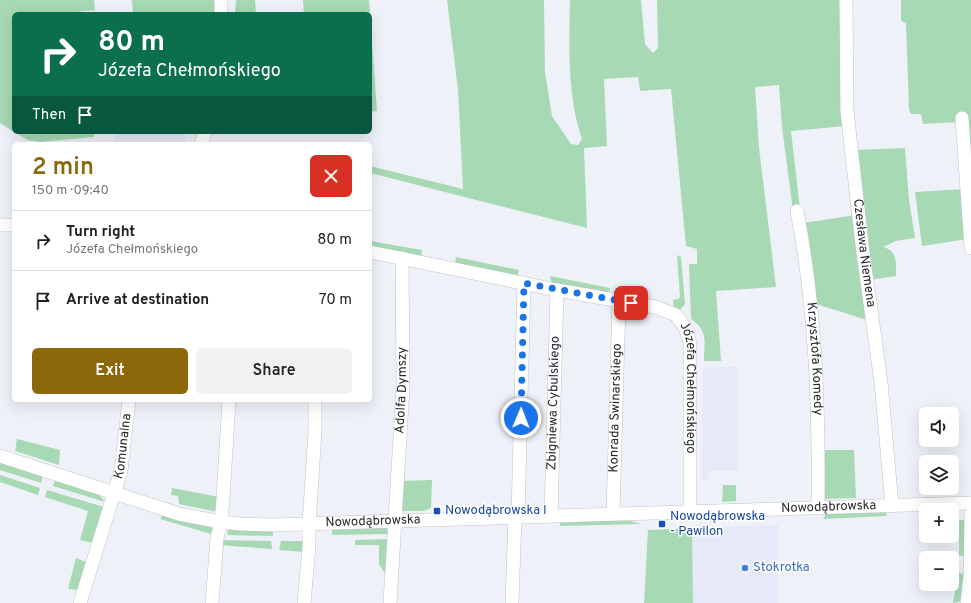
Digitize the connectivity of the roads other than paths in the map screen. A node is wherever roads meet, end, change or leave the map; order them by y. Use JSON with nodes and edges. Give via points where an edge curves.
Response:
{"nodes":[{"id":1,"x":221,"y":0,"type":"edge"},
{"id":2,"x":846,"y":0,"type":"edge"},
{"id":3,"x":221,"y":12,"type":"edge"},
{"id":4,"x":962,"y":118,"type":"dead end"},
{"id":5,"x":797,"y":211,"type":"dead end"},
{"id":6,"x":12,"y":225,"type":"edge"},
{"id":7,"x":0,"y":226,"type":"edge"},
{"id":8,"x":971,"y":248,"type":"edge"},
{"id":9,"x":372,"y":252,"type":"edge"},
{"id":10,"x":402,"y":258,"type":"junction"},
{"id":11,"x":524,"y":283,"type":"junction"},
{"id":12,"x":557,"y":290,"type":"junction"},
{"id":13,"x":619,"y":301,"type":"junction"},
{"id":14,"x":129,"y":402,"type":"edge"},
{"id":15,"x":229,"y":402,"type":"edge"},
{"id":16,"x":315,"y":402,"type":"edge"},
{"id":17,"x":0,"y":456,"type":"edge"},
{"id":18,"x":115,"y":493,"type":"junction"},
{"id":19,"x":971,"y":503,"type":"edge"},
{"id":20,"x":892,"y":506,"type":"junction"},
{"id":21,"x":818,"y":508,"type":"junction"},
{"id":22,"x":690,"y":512,"type":"junction"},
{"id":23,"x":613,"y":514,"type":"junction"},
{"id":24,"x":971,"y":514,"type":"edge"},
{"id":25,"x":551,"y":516,"type":"junction"},
{"id":26,"x":516,"y":518,"type":"junction"},
{"id":27,"x":221,"y":522,"type":"junction"},
{"id":28,"x":395,"y":522,"type":"junction"},
{"id":29,"x":309,"y":524,"type":"junction"},
{"id":30,"x":80,"y":603,"type":"edge"},
{"id":31,"x":212,"y":603,"type":"edge"},
{"id":32,"x":304,"y":603,"type":"edge"},
{"id":33,"x":390,"y":603,"type":"edge"},
{"id":34,"x":512,"y":603,"type":"edge"},
{"id":35,"x":967,"y":603,"type":"edge"}],
"edges":[{"from":1,"to":3,"type":"street"},
{"from":2,"to":20,"type":"street","name":"Czesława Niemena","via":[[847,110],[881,382]]},
{"from":4,"to":8,"type":"street"},
{"from":5,"to":21,"type":"street","name":"Krzysztofa Komedy","via":[[816,351]]},
{"from":6,"to":7,"type":"street"},
{"from":9,"to":10,"type":"street","name":"Józefa Chełmońskiego"},
{"from":10,"to":11,"type":"street","name":"Józefa Chełmońskiego"},
{"from":10,"to":28,"type":"street","name":"Adolfa Dymszy","via":[[403,387]]},
{"from":11,"to":12,"type":"street","name":"Józefa Chełmońskiego"},
{"from":11,"to":26,"type":"street"},
{"from":12,"to":13,"type":"street","name":"Józefa Chełmońskiego"},
{"from":12,"to":25,"type":"street","name":"Zbigniewa Cybulskiego"},
{"from":13,"to":22,"type":"street","name":"Józefa Chełmońskiego","via":[[655,307],[676,315],[685,327],[690,343]]},
{"from":13,"to":23,"type":"street","name":"Konrada Swinarskiego"},
{"from":14,"to":18,"type":"street","name":"Komunalna","via":[[121,471]]},
{"from":15,"to":27,"type":"street"},
{"from":16,"to":29,"type":"street"},
{"from":17,"to":18,"type":"street","name":"Nowodąbrowska"},
{"from":18,"to":27,"type":"street","name":"Nowodąbrowska","via":[[179,514]]},
{"from":18,"to":30,"type":"street","name":"Komunalna"},
{"from":19,"to":20,"type":"street","name":"Nowodąbrowska"},
{"from":20,"to":21,"type":"street","name":"Nowodąbrowska"},
{"from":21,"to":22,"type":"street","name":"Nowodąbrowska"},
{"from":22,"to":23,"type":"street","name":"Nowodąbrowska"},
{"from":23,"to":25,"type":"street","name":"Nowodąbrowska"},
{"from":24,"to":35,"type":"street"},
{"from":25,"to":26,"type":"street","name":"Nowodąbrowska"},
{"from":26,"to":28,"type":"street","name":"Nowodąbrowska"},
{"from":26,"to":34,"type":"street"},
{"from":27,"to":29,"type":"street","name":"Nowodąbrowska"},
{"from":27,"to":31,"type":"street","via":[[217,538]]},
{"from":28,"to":29,"type":"street","name":"Nowodąbrowska"},
{"from":28,"to":33,"type":"street","name":"Adolfa Dymszy"},
{"from":29,"to":32,"type":"street"}]}
